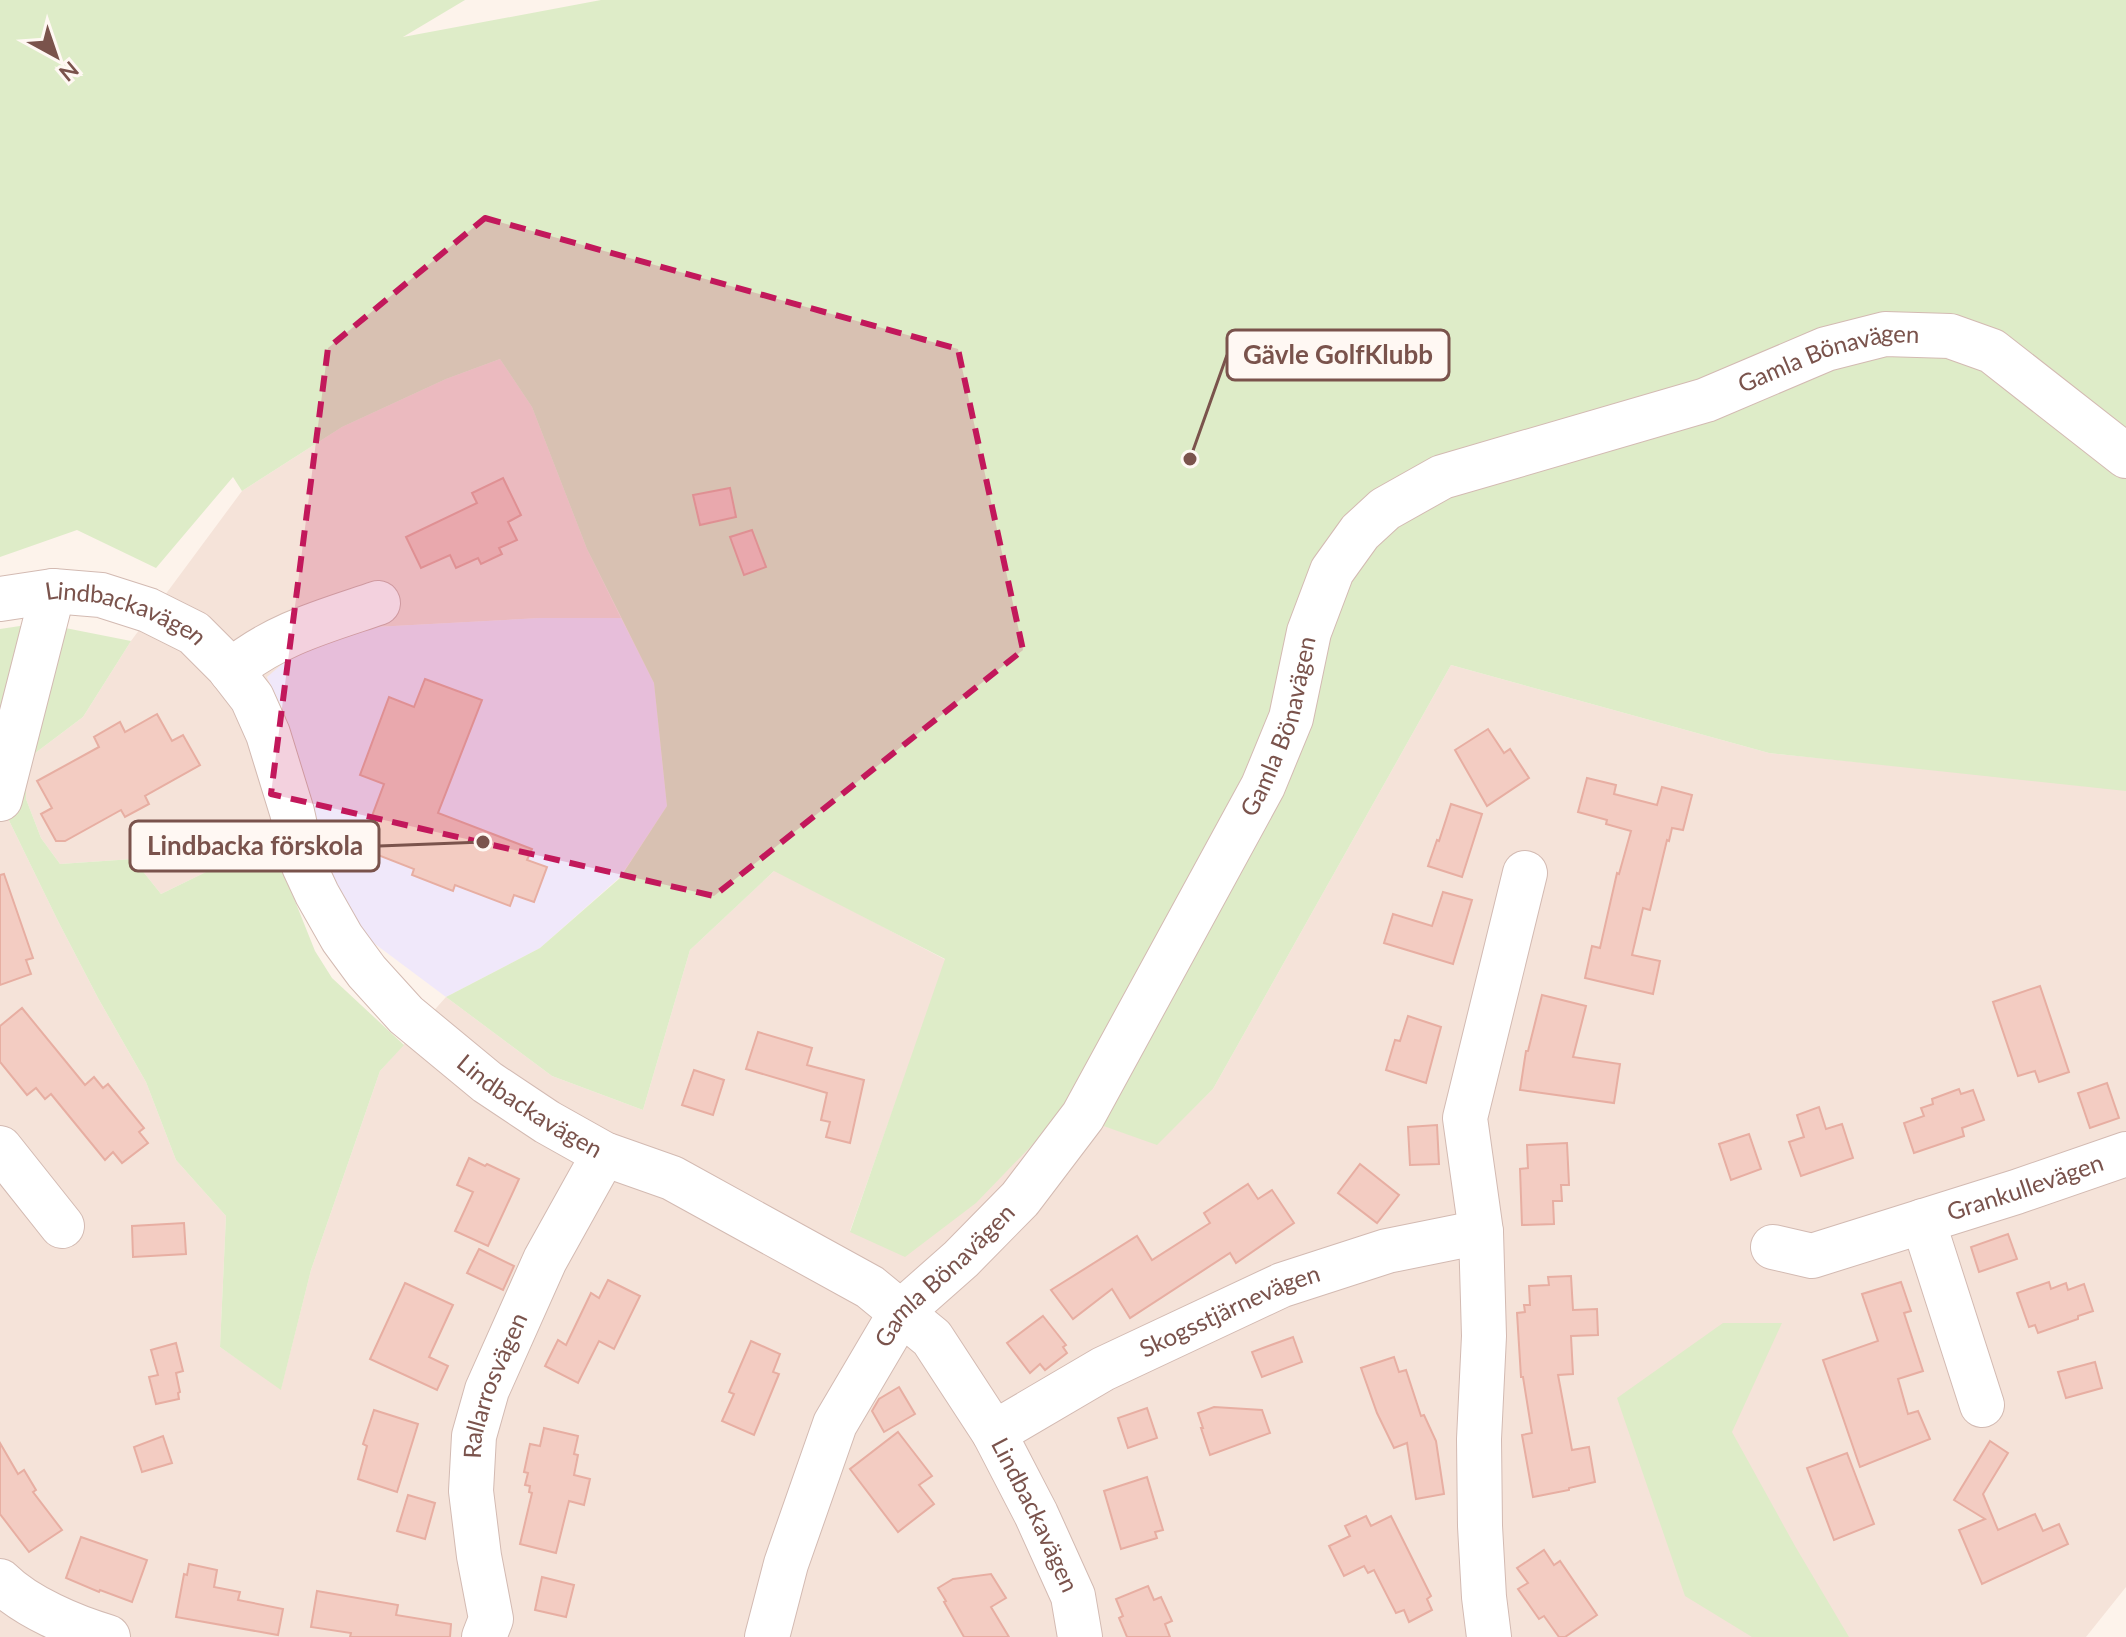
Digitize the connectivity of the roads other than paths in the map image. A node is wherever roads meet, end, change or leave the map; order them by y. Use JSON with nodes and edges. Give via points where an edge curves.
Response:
{"nodes":[{"id":1,"x":2126,"y":456,"type":"edge"},
{"id":2,"x":53,"y":591,"type":"junction"},
{"id":3,"x":0,"y":599,"type":"edge"},
{"id":4,"x":378,"y":603,"type":"dead end"},
{"id":5,"x":231,"y":671,"type":"junction"},
{"id":6,"x":0,"y":799,"type":"edge"},
{"id":7,"x":1525,"y":873,"type":"dead end"},
{"id":8,"x":0,"y":1148,"type":"edge"},
{"id":9,"x":604,"y":1154,"type":"junction"},
{"id":10,"x":2126,"y":1154,"type":"edge"},
{"id":11,"x":1923,"y":1221,"type":"junction"},
{"id":12,"x":62,"y":1226,"type":"dead end"},
{"id":13,"x":1481,"y":1232,"type":"junction"},
{"id":14,"x":1773,"y":1247,"type":"dead end"},
{"id":15,"x":901,"y":1312,"type":"junction"},
{"id":16,"x":1982,"y":1405,"type":"dead end"},
{"id":17,"x":994,"y":1433,"type":"junction"},
{"id":18,"x":0,"y":1581,"type":"edge"},
{"id":19,"x":108,"y":1637,"type":"edge"},
{"id":20,"x":484,"y":1637,"type":"edge"},
{"id":21,"x":767,"y":1637,"type":"edge"},
{"id":22,"x":1080,"y":1637,"type":"edge"},
{"id":23,"x":1489,"y":1637,"type":"edge"}],
"edges":[{"from":1,"to":15,"type":"street","name":"Gamla Bönavägen","via":[[1992,351],[1950,336],[1885,334],[1826,349],[1706,400],[1442,477],[1385,509],[1360,532],[1332,571],[1309,632],[1291,718],[1263,786],[1083,1116],[1020,1199]]},
{"from":2,"to":3,"type":"street","name":"Lindbackavägen"},
{"from":2,"to":5,"type":"street","name":"Lindbackavägen","via":[[101,595],[148,610],[194,633]]},
{"from":2,"to":6,"type":"street"},
{"from":4,"to":5,"type":"street","via":[[290,633]]},
{"from":5,"to":9,"type":"street","name":"Lindbackavägen","via":[[252,698],[268,734],[304,866],[342,938],[367,972],[406,1015],[487,1082]]},
{"from":7,"to":13,"type":"street","via":[[1465,1118]]},
{"from":8,"to":12,"type":"street"},
{"from":9,"to":15,"type":"street","name":"Lindbackavägen","via":[[672,1178],[870,1287]]},
{"from":9,"to":20,"type":"street","name":"Rallarrosvägen","via":[[545,1260],[487,1390],[474,1436],[471,1491],[491,1619]]},
{"from":10,"to":11,"type":"street","name":"Grankullevägen"},
{"from":11,"to":14,"type":"street","name":"Grankullevägen","via":[[1812,1256]]},
{"from":11,"to":16,"type":"street","name":"Grankullevägen"},
{"from":13,"to":17,"type":"street","name":"Skogsstjärnevägen","via":[[1387,1251],[1282,1285],[1103,1369]]},
{"from":13,"to":23,"type":"street","via":[[1480,1526]]},
{"from":15,"to":17,"type":"street","name":"Lindbackavägen","via":[[932,1338]]},
{"from":15,"to":21,"type":"street","name":"Gamla Bönavägen","via":[[835,1424],[786,1564]]},
{"from":17,"to":22,"type":"street","name":"Lindbackavägen","via":[[1073,1596]]},
{"from":18,"to":19,"type":"street","via":[[33,1605]]}]}
